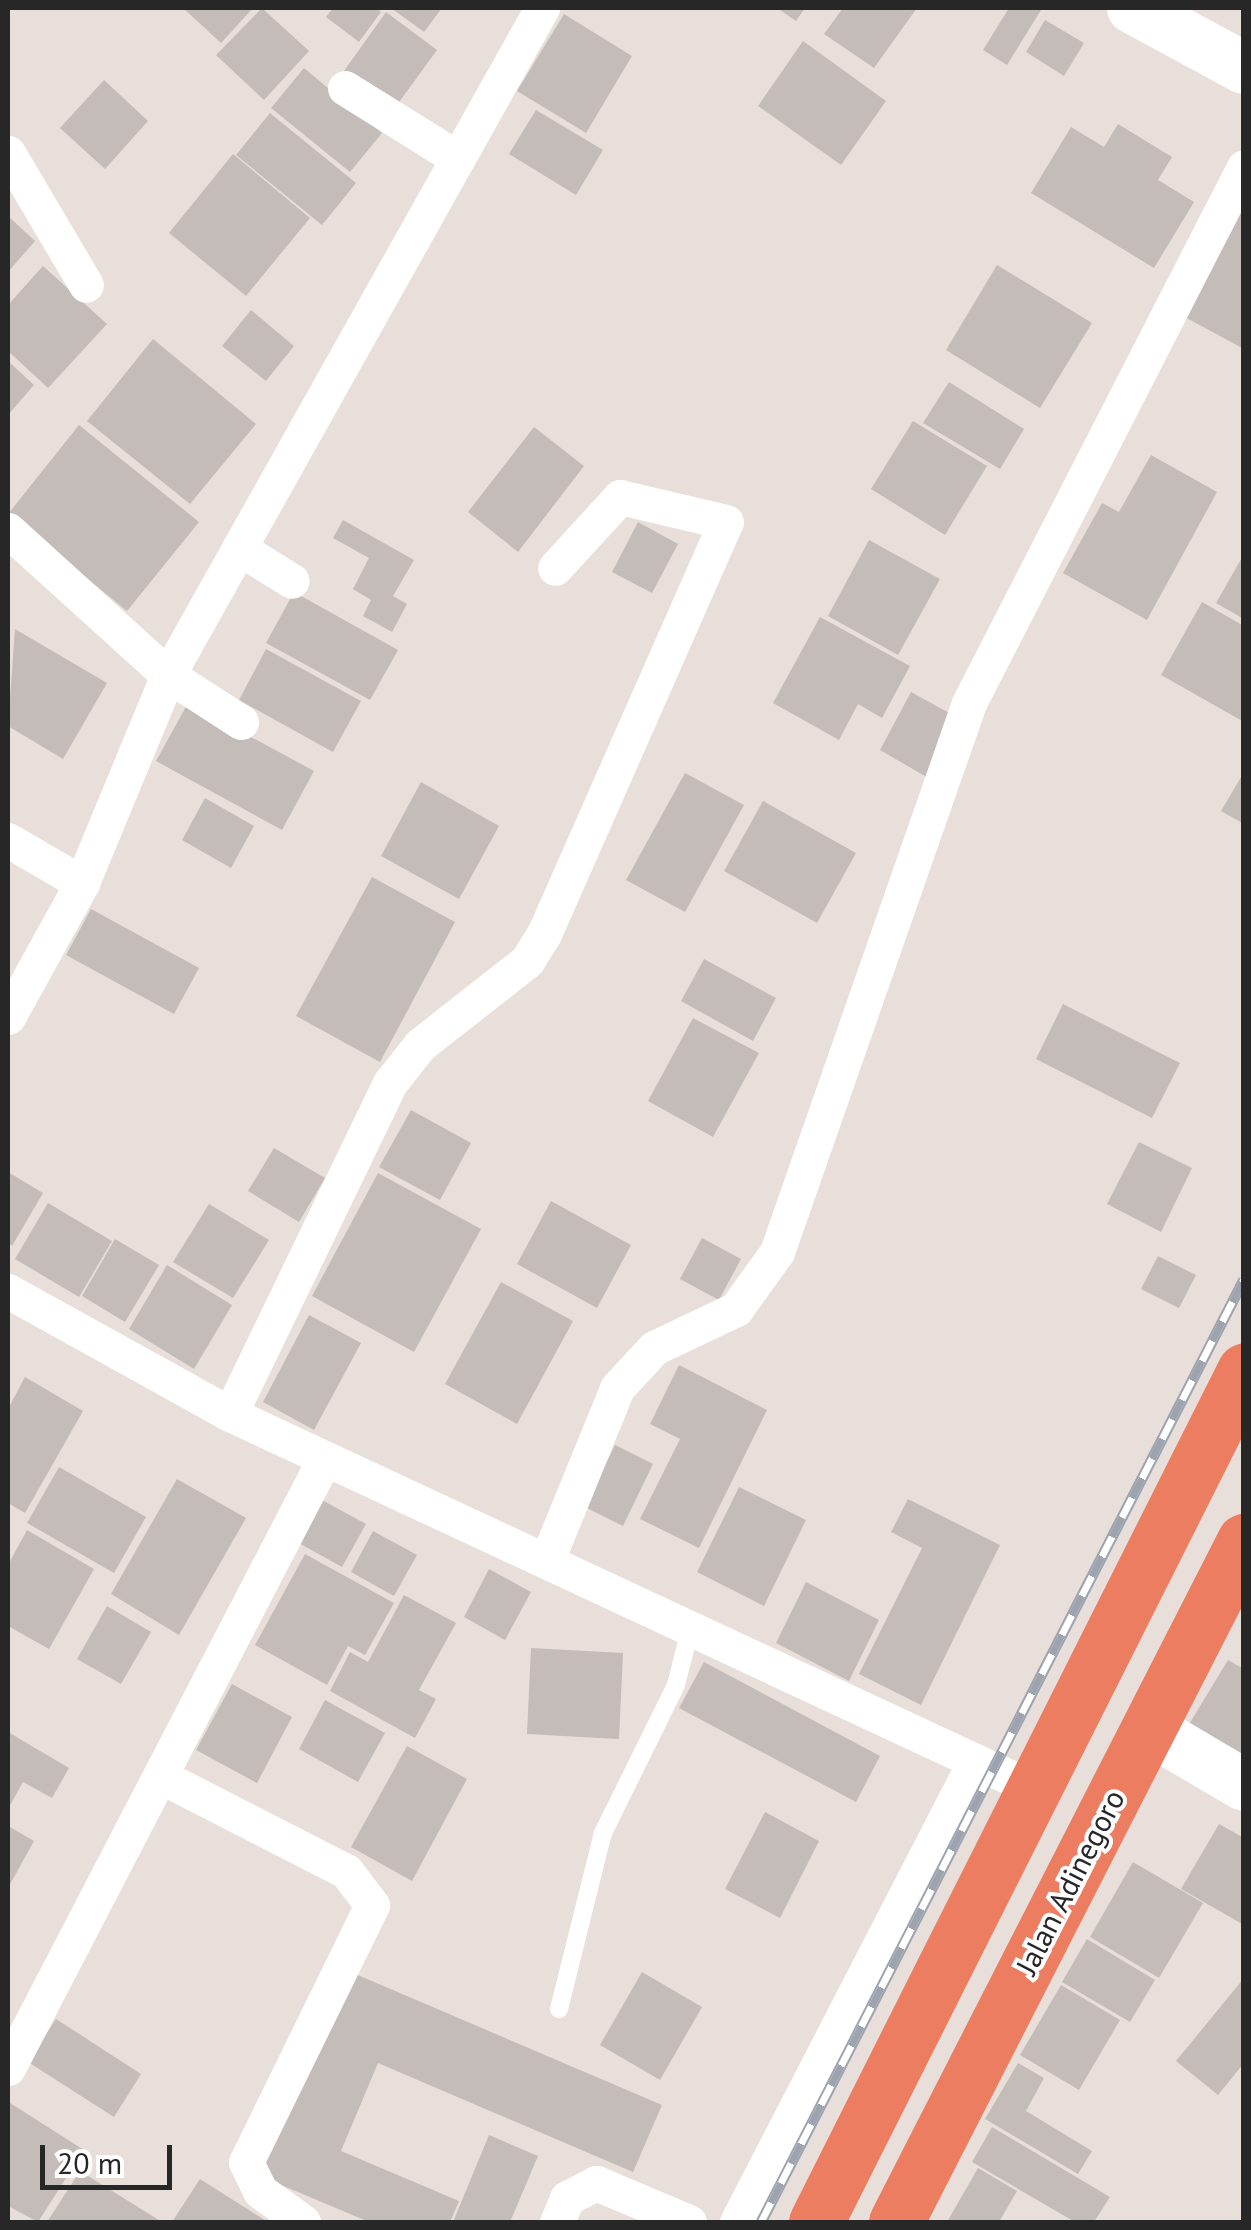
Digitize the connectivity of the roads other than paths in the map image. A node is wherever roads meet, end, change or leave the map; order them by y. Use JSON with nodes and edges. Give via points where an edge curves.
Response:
{"nodes":[{"id":1,"x":542,"y":8,"type":"edge"},
{"id":2,"x":1132,"y":8,"type":"edge"},
{"id":3,"x":1244,"y":68,"type":"edge"},
{"id":4,"x":344,"y":88,"type":"dead end"},
{"id":5,"x":8,"y":153,"type":"edge"},
{"id":6,"x":454,"y":156,"type":"junction"},
{"id":7,"x":1244,"y":166,"type":"edge"},
{"id":8,"x":86,"y":285,"type":"dead end"},
{"id":9,"x":8,"y":530,"type":"edge"},
{"id":10,"x":239,"y":548,"type":"junction"},
{"id":11,"x":555,"y":568,"type":"dead end"},
{"id":12,"x":292,"y":581,"type":"dead end"},
{"id":13,"x":168,"y":675,"type":"junction"},
{"id":14,"x":241,"y":722,"type":"dead end"},
{"id":15,"x":8,"y":840,"type":"edge"},
{"id":16,"x":82,"y":883,"type":"junction"},
{"id":17,"x":8,"y":1017,"type":"edge"},
{"id":18,"x":8,"y":1291,"type":"edge"},
{"id":19,"x":1244,"y":1371,"type":"edge"},
{"id":20,"x":230,"y":1414,"type":"junction"},
{"id":21,"x":325,"y":1458,"type":"junction"},
{"id":22,"x":1244,"y":1541,"type":"edge"},
{"id":23,"x":549,"y":1555,"type":"junction"},
{"id":24,"x":691,"y":1626,"type":"junction"},
{"id":25,"x":1148,"y":1730,"type":"junction"},
{"id":26,"x":975,"y":1761,"type":"junction"},
{"id":27,"x":162,"y":1778,"type":"junction"},
{"id":28,"x":1244,"y":1785,"type":"edge"},
{"id":29,"x":1034,"y":1789,"type":"junction"},
{"id":30,"x":560,"y":2009,"type":"dead end"},
{"id":31,"x":8,"y":2068,"type":"edge"},
{"id":32,"x":818,"y":2221,"type":"edge"},
{"id":33,"x":303,"y":2222,"type":"edge"},
{"id":34,"x":556,"y":2222,"type":"edge"},
{"id":35,"x":689,"y":2222,"type":"edge"},
{"id":36,"x":737,"y":2222,"type":"edge"},
{"id":37,"x":896,"y":2222,"type":"edge"}],
"edges":[{"from":1,"to":6,"type":"street"},
{"from":2,"to":3,"type":"street"},
{"from":4,"to":6,"type":"street"},
{"from":5,"to":8,"type":"street"},
{"from":6,"to":10,"type":"street"},
{"from":7,"to":23,"type":"street","via":[[969,704],[777,1252],[736,1309],[654,1348],[617,1388]]},
{"from":9,"to":13,"type":"street"},
{"from":10,"to":12,"type":"street"},
{"from":10,"to":13,"type":"street"},
{"from":11,"to":20,"type":"street","via":[[620,497],[726,522],[544,934],[527,961],[420,1045],[390,1083]]},
{"from":13,"to":14,"type":"street"},
{"from":13,"to":16,"type":"street"},
{"from":15,"to":16,"type":"street"},
{"from":16,"to":17,"type":"street"},
{"from":18,"to":20,"type":"street"},
{"from":19,"to":29,"type":"highway"},
{"from":20,"to":21,"type":"street"},
{"from":21,"to":23,"type":"street"},
{"from":21,"to":27,"type":"street"},
{"from":22,"to":25,"type":"highway","name":"Jalan Adinegoro"},
{"from":23,"to":24,"type":"street"},
{"from":24,"to":26,"type":"street"},
{"from":24,"to":30,"type":"lane","via":[[676,1684],[603,1834]]},
{"from":25,"to":28,"type":"street"},
{"from":25,"to":37,"type":"highway","name":"Jalan Adinegoro"},
{"from":26,"to":29,"type":"street"},
{"from":26,"to":36,"type":"street"},
{"from":27,"to":31,"type":"street"},
{"from":27,"to":33,"type":"street","via":[[346,1870],[372,1904],[246,2162],[260,2191]]},
{"from":29,"to":32,"type":"highway"},
{"from":34,"to":35,"type":"street","via":[[580,2186],[596,2183]]}]}
